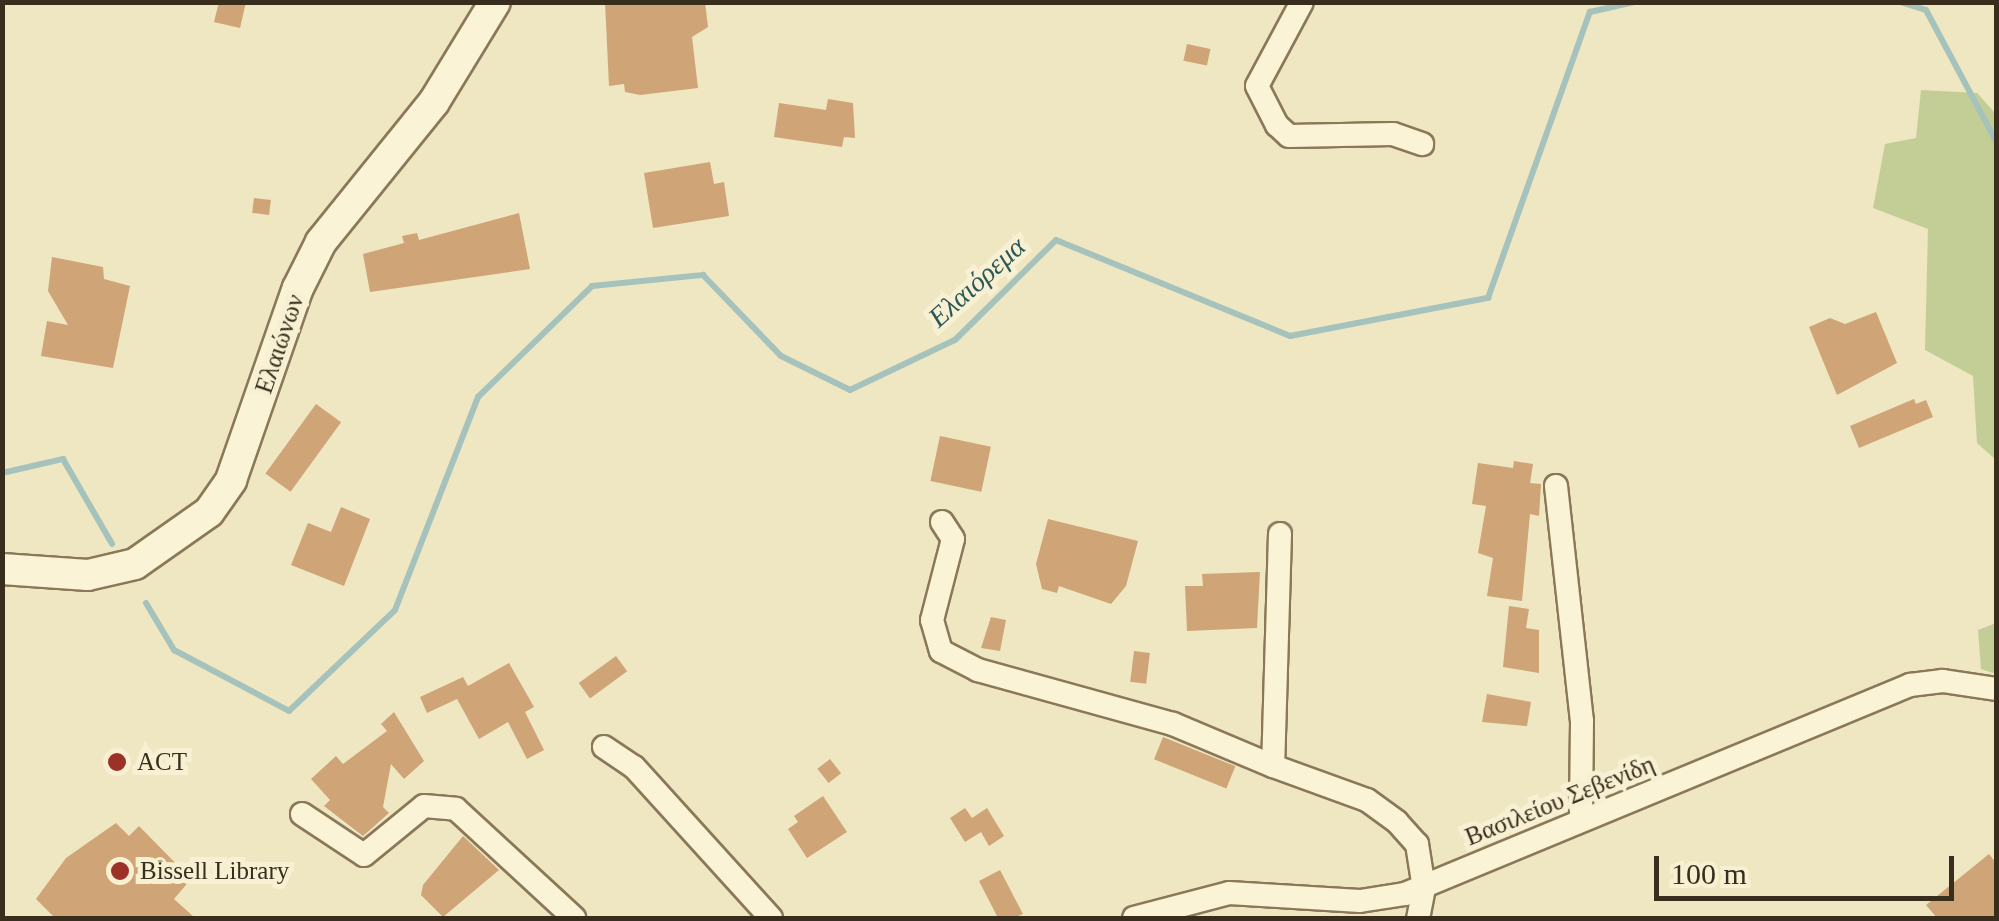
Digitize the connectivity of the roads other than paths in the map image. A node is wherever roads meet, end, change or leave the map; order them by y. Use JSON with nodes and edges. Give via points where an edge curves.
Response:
{"nodes":[{"id":1,"x":495,"y":2,"type":"edge"},
{"id":2,"x":1302,"y":2,"type":"edge"},
{"id":3,"x":1422,"y":144,"type":"dead end"},
{"id":4,"x":1556,"y":486,"type":"dead end"},
{"id":5,"x":942,"y":522,"type":"dead end"},
{"id":6,"x":1280,"y":534,"type":"dead end"},
{"id":7,"x":2,"y":570,"type":"edge"},
{"id":8,"x":1996,"y":690,"type":"edge"},
{"id":9,"x":604,"y":747,"type":"dead end"},
{"id":10,"x":1273,"y":766,"type":"junction"},
{"id":11,"x":302,"y":814,"type":"dead end"},
{"id":12,"x":1581,"y":820,"type":"junction"},
{"id":13,"x":1424,"y":888,"type":"junction"},
{"id":14,"x":1364,"y":910,"type":"edge"},
{"id":15,"x":574,"y":918,"type":"edge"},
{"id":16,"x":771,"y":918,"type":"edge"},
{"id":17,"x":1134,"y":918,"type":"edge"},
{"id":18,"x":1418,"y":918,"type":"edge"}],
"edges":[{"from":1,"to":7,"type":"street","name":"Ελαιώνων","via":[[424,117],[321,242],[298,288],[231,480],[208,512],[134,564],[88,575]]},
{"from":2,"to":3,"type":"street","via":[[1257,86],[1277,125],[1289,136],[1393,134]]},
{"from":4,"to":12,"type":"street","via":[[1582,721]]},
{"from":5,"to":10,"type":"street","via":[[953,540],[932,620],[941,651],[978,670],[1173,724]]},
{"from":6,"to":10,"type":"street"},
{"from":8,"to":12,"type":"street","name":"Βασιλείου Σεβενίδη","via":[[1943,681],[1910,685]]},
{"from":9,"to":16,"type":"street","via":[[634,767]]},
{"from":10,"to":13,"type":"street","via":[[1368,800],[1397,822],[1417,844]]},
{"from":11,"to":15,"type":"street","via":[[364,855],[424,806],[456,808]]},
{"from":12,"to":13,"type":"street","name":"Βασιλείου Σεβενίδη"},
{"from":13,"to":14,"type":"street","name":"Βασιλείου Σεβενίδη"},
{"from":13,"to":18,"type":"street"},
{"from":14,"to":17,"type":"street","name":"Βασιλείου Σεβενίδη","via":[[1229,893]]}]}
